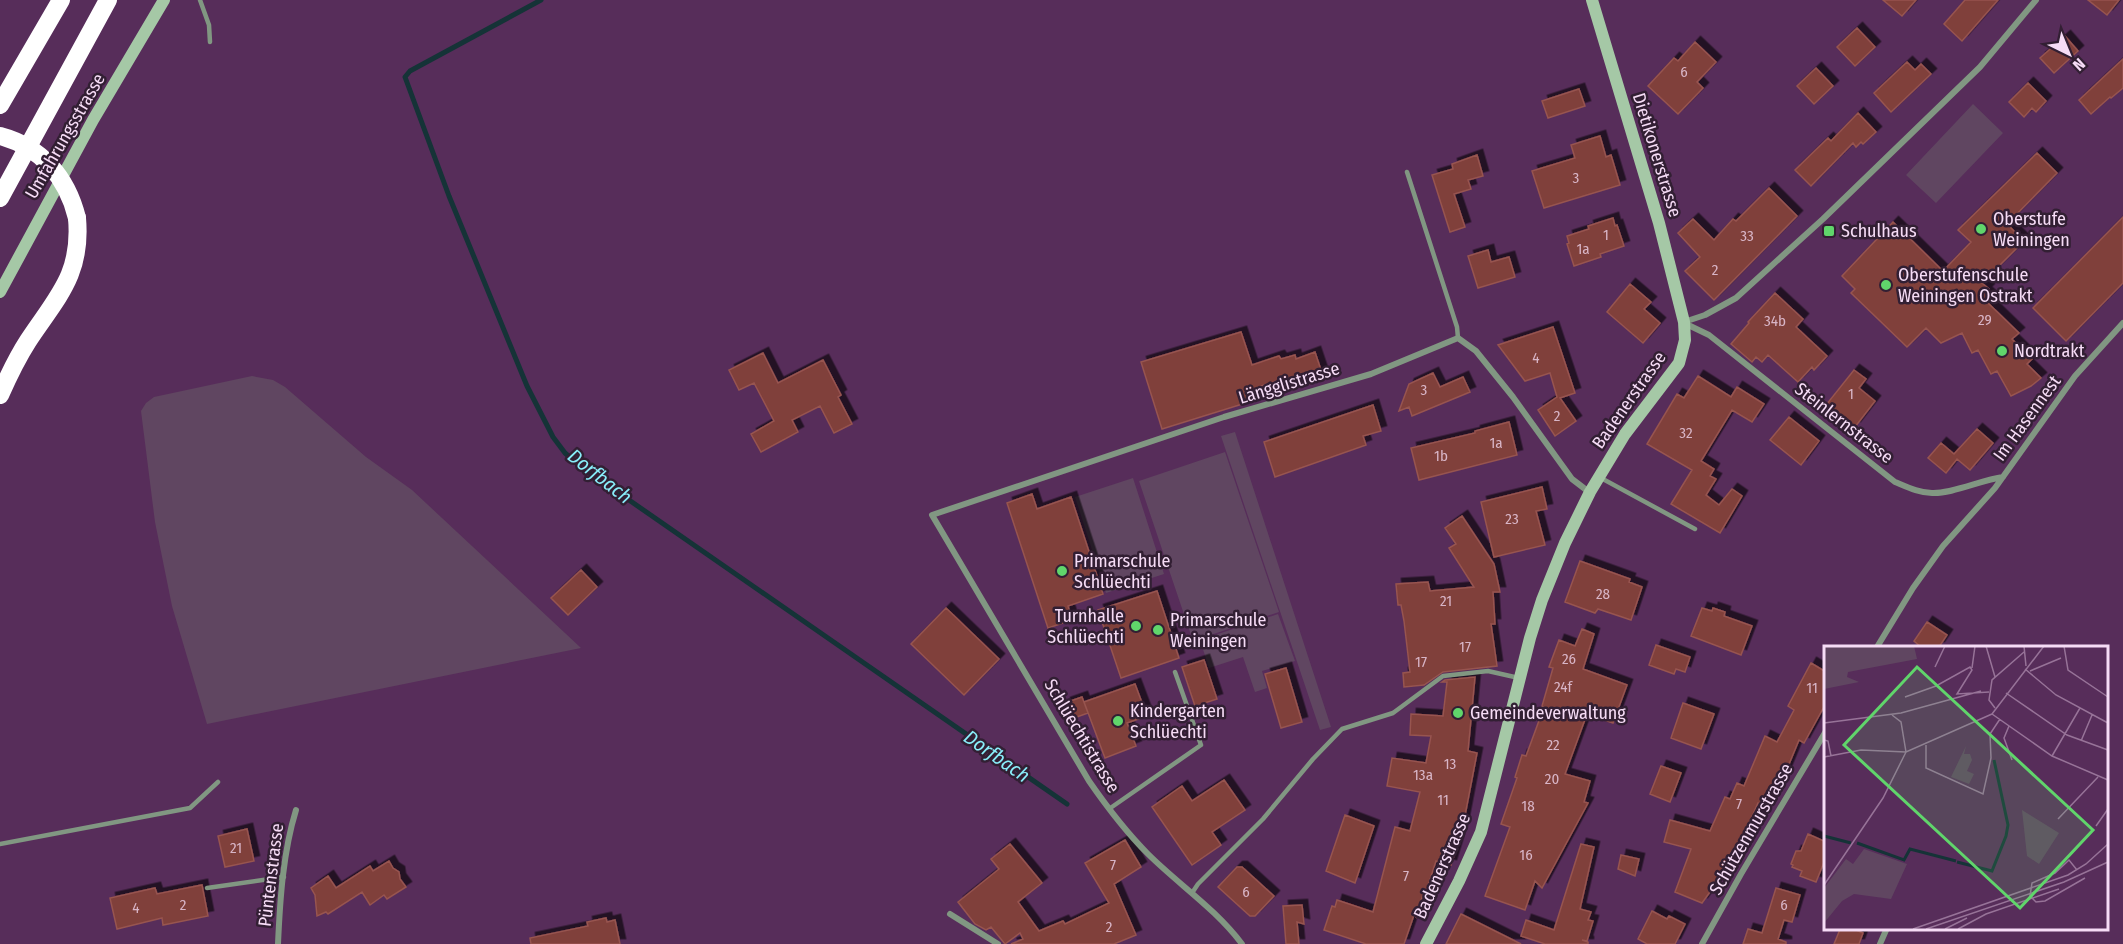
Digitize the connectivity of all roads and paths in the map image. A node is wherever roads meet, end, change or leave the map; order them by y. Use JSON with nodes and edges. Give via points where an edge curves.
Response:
{"nodes":[{"id":1,"x":61,"y":0,"type":"edge"},
{"id":2,"x":108,"y":0,"type":"edge"},
{"id":3,"x":164,"y":0,"type":"edge"},
{"id":4,"x":200,"y":0,"type":"edge"},
{"id":5,"x":1592,"y":0,"type":"edge"},
{"id":6,"x":2036,"y":0,"type":"edge"},
{"id":7,"x":210,"y":42,"type":"dead end"},
{"id":8,"x":0,"y":105,"type":"edge"},
{"id":9,"x":0,"y":136,"type":"edge"},
{"id":10,"x":1407,"y":172,"type":"dead end"},
{"id":11,"x":0,"y":198,"type":"edge"},
{"id":12,"x":0,"y":292,"type":"edge"},
{"id":13,"x":1684,"y":322,"type":"junction"},
{"id":14,"x":2123,"y":323,"type":"edge"},
{"id":15,"x":1458,"y":338,"type":"junction"},
{"id":16,"x":0,"y":395,"type":"edge"},
{"id":17,"x":1599,"y":477,"type":"junction"},
{"id":18,"x":2003,"y":477,"type":"junction"},
{"id":19,"x":1590,"y":492,"type":"junction"},
{"id":20,"x":932,"y":515,"type":"joint"},
{"id":21,"x":1695,"y":529,"type":"dead end"},
{"id":22,"x":1878,"y":646,"type":"edge"},
{"id":23,"x":1175,"y":672,"type":"dead end"},
{"id":24,"x":1520,"y":678,"type":"junction"},
{"id":25,"x":1824,"y":733,"type":"edge"},
{"id":26,"x":218,"y":782,"type":"dead end"},
{"id":27,"x":1109,"y":809,"type":"junction"},
{"id":28,"x":296,"y":810,"type":"dead end"},
{"id":29,"x":0,"y":843,"type":"edge"},
{"id":30,"x":284,"y":877,"type":"junction"},
{"id":31,"x":207,"y":888,"type":"dead end"},
{"id":32,"x":1192,"y":893,"type":"junction"},
{"id":33,"x":950,"y":914,"type":"dead end"},
{"id":34,"x":1886,"y":929,"type":"edge"},
{"id":35,"x":279,"y":944,"type":"edge"},
{"id":36,"x":998,"y":944,"type":"edge"},
{"id":37,"x":1242,"y":944,"type":"edge"},
{"id":38,"x":1426,"y":944,"type":"edge"},
{"id":39,"x":1702,"y":944,"type":"edge"},
{"id":40,"x":1880,"y":944,"type":"edge"}],
"edges":[{"from":1,"to":8,"type":"highway"},
{"from":2,"to":11,"type":"highway"},
{"from":3,"to":12,"type":"street","name":"Umfahrungsstrasse","via":[[93,120]]},
{"from":4,"to":7,"type":"lane"},
{"from":5,"to":13,"type":"street","name":"Dietikonerstrasse","via":[[1659,223]]},
{"from":6,"to":13,"type":"street","via":[[1980,67],[1824,219],[1736,298]]},
{"from":9,"to":16,"type":"highway","bridge":true,"via":[[30,148],[56,172],[68,191],[77,218],[78,238],[67,283],[22,351]]},
{"from":10,"to":15,"type":"lane"},
{"from":13,"to":17,"type":"street","name":"Badenerstrasse","via":[[1685,340],[1679,363],[1625,434]]},
{"from":13,"to":18,"type":"street","name":"Steinlernstrasse","via":[[1708,334],[1895,482],[1935,494]]},
{"from":14,"to":18,"type":"street","name":"Im Hasennest","via":[[2075,376]]},
{"from":15,"to":19,"type":"street","via":[[1476,351],[1572,479]]},
{"from":15,"to":20,"type":"street","name":"Längglistrasse","via":[[1371,374],[1224,417]]},
{"from":17,"to":19,"type":"street","name":"Badenerstrasse"},
{"from":17,"to":21,"type":"lane"},
{"from":18,"to":22,"type":"street","via":[[1942,546]]},
{"from":19,"to":24,"type":"street","name":"Badenerstrasse","via":[[1542,600]]},
{"from":20,"to":27,"type":"street","name":"Schlüechtistrasse"},
{"from":23,"to":27,"type":"lane","via":[[1201,745]]},
{"from":24,"to":32,"type":"lane","via":[[1488,671],[1443,676],[1393,713],[1342,729]]},
{"from":24,"to":38,"type":"street","name":"Badenerstrasse","via":[[1480,832]]},
{"from":25,"to":39,"type":"street","name":"Schützenmurstrasse"},
{"from":26,"to":29,"type":"lane","via":[[190,808]]},
{"from":27,"to":32,"type":"street","name":"Schlüechtistrasse","via":[[1149,855]]},
{"from":28,"to":30,"type":"street","name":"Püntenstrasse"},
{"from":30,"to":31,"type":"lane"},
{"from":30,"to":35,"type":"street","name":"Püntenstrasse"},
{"from":32,"to":37,"type":"street","name":"Schlüechtistrasse"},
{"from":33,"to":36,"type":"street"},
{"from":34,"to":40,"type":"street"}]}
